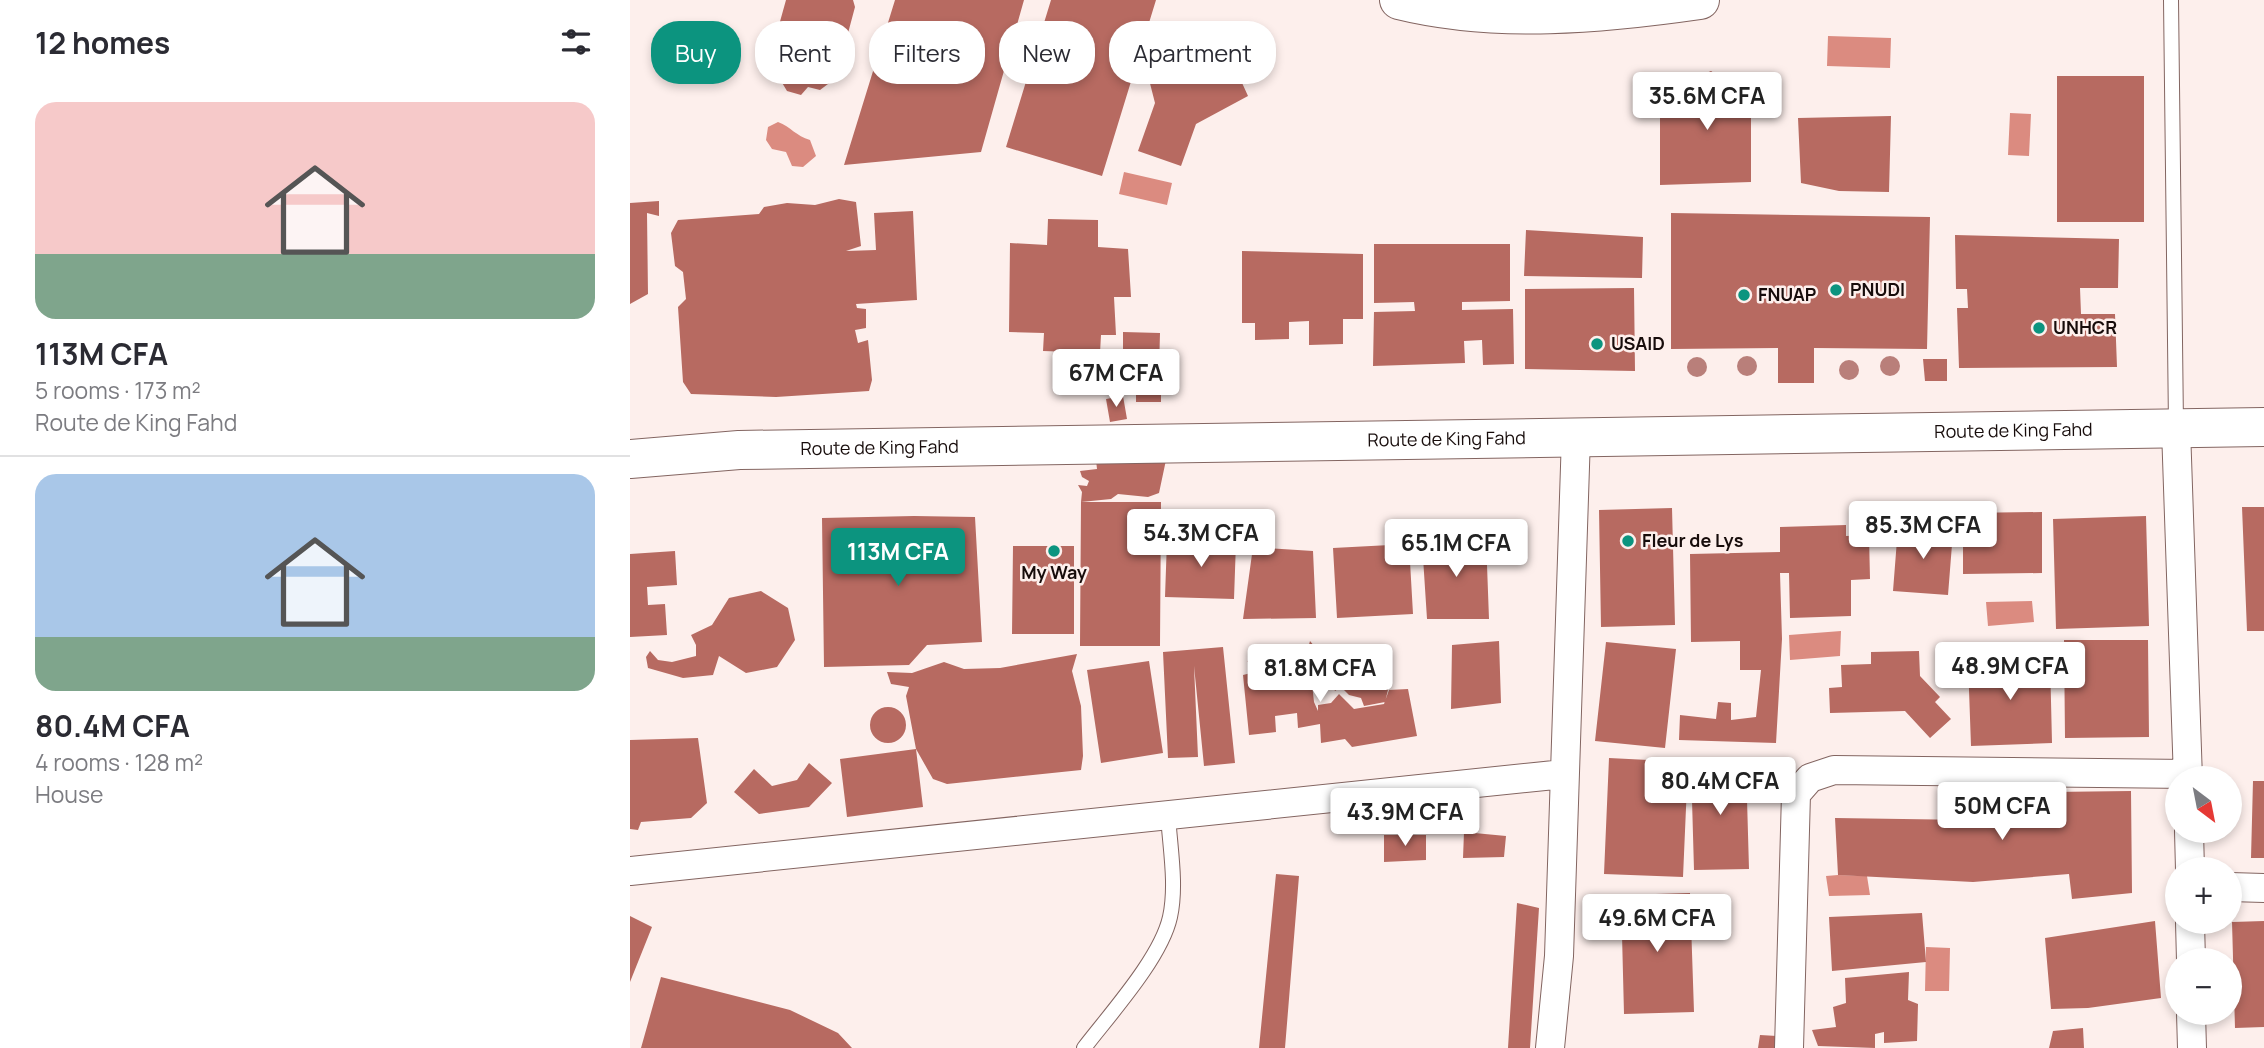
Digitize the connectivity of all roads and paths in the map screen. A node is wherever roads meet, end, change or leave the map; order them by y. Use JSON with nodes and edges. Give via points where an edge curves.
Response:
{"nodes":[{"id":1,"x":1399,"y":0,"type":"edge"},
{"id":2,"x":1700,"y":0,"type":"edge"},
{"id":3,"x":2171,"y":0,"type":"edge"},
{"id":4,"x":2264,"y":427,"type":"edge"},
{"id":5,"x":2176,"y":429,"type":"junction"},
{"id":6,"x":1576,"y":436,"type":"junction"},
{"id":7,"x":630,"y":459,"type":"edge"},
{"id":8,"x":2188,"y":766,"type":"edge"},
{"id":9,"x":1564,"y":774,"type":"junction"},
{"id":10,"x":2165,"y":776,"type":"edge"},
{"id":11,"x":1168,"y":815,"type":"junction"},
{"id":12,"x":630,"y":871,"type":"edge"},
{"id":13,"x":2242,"y":887,"type":"edge"},
{"id":14,"x":2264,"y":888,"type":"edge"},
{"id":15,"x":2191,"y":1025,"type":"edge"},
{"id":16,"x":1084,"y":1048,"type":"edge"},
{"id":17,"x":1550,"y":1048,"type":"edge"},
{"id":18,"x":1789,"y":1048,"type":"edge"},
{"id":19,"x":2192,"y":1048,"type":"edge"}],
"edges":[{"from":1,"to":2,"type":"street","via":[[1477,12],[1538,14]]},
{"from":3,"to":5,"type":"lane"},
{"from":4,"to":5,"type":"street","name":"Route de King Fahd"},
{"from":5,"to":6,"type":"street","name":"Route de King Fahd"},
{"from":5,"to":8,"type":"street"},
{"from":6,"to":7,"type":"street","name":"Route de King Fahd","via":[[753,450]]},
{"from":6,"to":9,"type":"street"},
{"from":9,"to":11,"type":"street"},
{"from":9,"to":17,"type":"street","via":[[1559,956]]},
{"from":10,"to":18,"type":"street","via":[[1834,770],[1810,778],[1796,794],[1793,832]]},
{"from":11,"to":12,"type":"street"},
{"from":11,"to":16,"type":"lane","via":[[1170,919],[1146,967]]},
{"from":13,"to":14,"type":"street"},
{"from":15,"to":19,"type":"street"}]}
